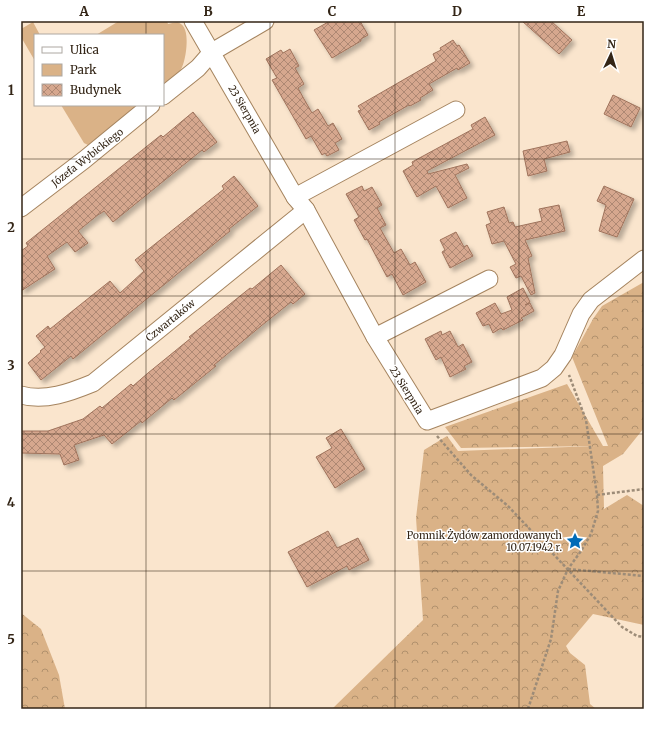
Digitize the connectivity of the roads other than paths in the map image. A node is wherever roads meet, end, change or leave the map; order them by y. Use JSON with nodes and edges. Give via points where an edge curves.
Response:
{"nodes":[{"id":1,"x":193,"y":21,"type":"edge"},
{"id":2,"x":265,"y":21,"type":"edge"},
{"id":3,"x":212,"y":52,"type":"junction"},
{"id":4,"x":164,"y":95,"type":"edge"},
{"id":5,"x":150,"y":106,"type":"edge"},
{"id":6,"x":456,"y":110,"type":"dead end"},
{"id":7,"x":23,"y":202,"type":"edge"},
{"id":8,"x":300,"y":204,"type":"junction"},
{"id":9,"x":644,"y":259,"type":"edge"},
{"id":10,"x":489,"y":279,"type":"dead end"},
{"id":11,"x":375,"y":337,"type":"junction"},
{"id":12,"x":21,"y":395,"type":"edge"}],
"edges":[{"from":1,"to":3,"type":"street","name":"23 Sierpnia"},
{"from":2,"to":3,"type":"street"},
{"from":3,"to":4,"type":"street","via":[[198,68]]},
{"from":3,"to":8,"type":"street","name":"23 Sierpnia"},
{"from":5,"to":7,"type":"street","name":"Józefa Wybickiego","via":[[84,160]]},
{"from":6,"to":8,"type":"street"},
{"from":8,"to":11,"type":"street","name":"23 Sierpnia"},
{"from":8,"to":12,"type":"street","name":"Czwartaków","via":[[93,383],[65,394],[30,398]]},
{"from":9,"to":11,"type":"street","name":"23 Sierpnia","via":[[591,300],[581,314],[563,355],[554,368],[542,378],[427,421]]},
{"from":10,"to":11,"type":"street"}]}
